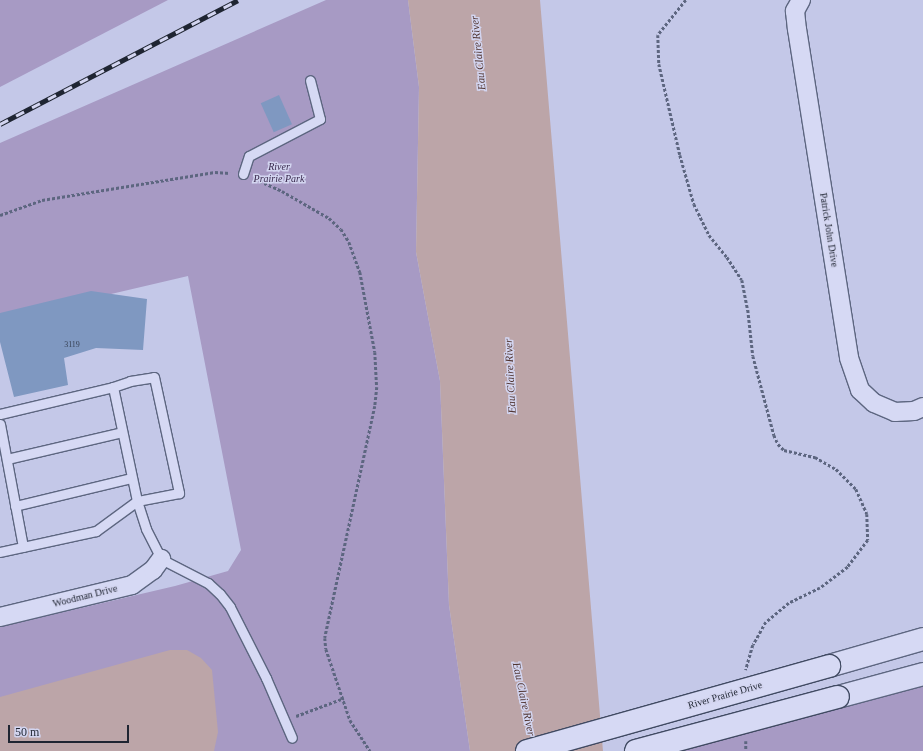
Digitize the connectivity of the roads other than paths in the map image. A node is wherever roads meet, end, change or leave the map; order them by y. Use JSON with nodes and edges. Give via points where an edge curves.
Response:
{"nodes":[{"id":1,"x":801,"y":0,"type":"edge"},
{"id":2,"x":310,"y":80,"type":"dead end"},
{"id":3,"x":243,"y":174,"type":"road end"},
{"id":4,"x":113,"y":387,"type":"junction"},
{"id":5,"x":923,"y":407,"type":"edge"},
{"id":6,"x":0,"y":414,"type":"edge"},
{"id":7,"x":0,"y":424,"type":"edge"},
{"id":8,"x":122,"y":432,"type":"junction"},
{"id":9,"x":7,"y":459,"type":"junction"},
{"id":10,"x":131,"y":478,"type":"junction"},
{"id":11,"x":137,"y":501,"type":"junction"},
{"id":12,"x":15,"y":506,"type":"junction"},
{"id":13,"x":23,"y":547,"type":"junction"},
{"id":14,"x":0,"y":552,"type":"edge"},
{"id":15,"x":161,"y":559,"type":"junction"},
{"id":16,"x":0,"y":617,"type":"edge"},
{"id":17,"x":923,"y":638,"type":"edge"},
{"id":18,"x":923,"y":674,"type":"edge"},
{"id":19,"x":292,"y":738,"type":"dead end"},
{"id":20,"x":527,"y":751,"type":"edge"},
{"id":21,"x":636,"y":751,"type":"edge"}],
"edges":[{"from":1,"to":5,"type":"street","name":"Patrick John Drive","via":[[795,11],[796,29],[849,358],[860,390],[874,403],[895,412],[914,411]]},
{"from":2,"to":3,"type":"lane","via":[[320,119],[249,156]]},
{"from":4,"to":6,"type":"lane"},
{"from":4,"to":8,"type":"lane"},
{"from":4,"to":11,"type":"lane","via":[[154,377],[179,493]]},
{"from":7,"to":9,"type":"lane"},
{"from":8,"to":9,"type":"lane"},
{"from":8,"to":10,"type":"lane"},
{"from":9,"to":12,"type":"lane"},
{"from":10,"to":11,"type":"lane"},
{"from":10,"to":12,"type":"lane"},
{"from":11,"to":13,"type":"lane","via":[[96,531]]},
{"from":11,"to":15,"type":"lane","via":[[146,529]]},
{"from":12,"to":13,"type":"lane"},
{"from":13,"to":14,"type":"lane"},
{"from":15,"to":16,"type":"street","name":"Woodman Drive","via":[[153,570],[132,585]]},
{"from":15,"to":19,"type":"lane","via":[[208,583],[230,607]]},
{"from":17,"to":20,"type":"main road","name":"River Prairie Drive","bridge":true},
{"from":18,"to":21,"type":"main road","bridge":true}]}
